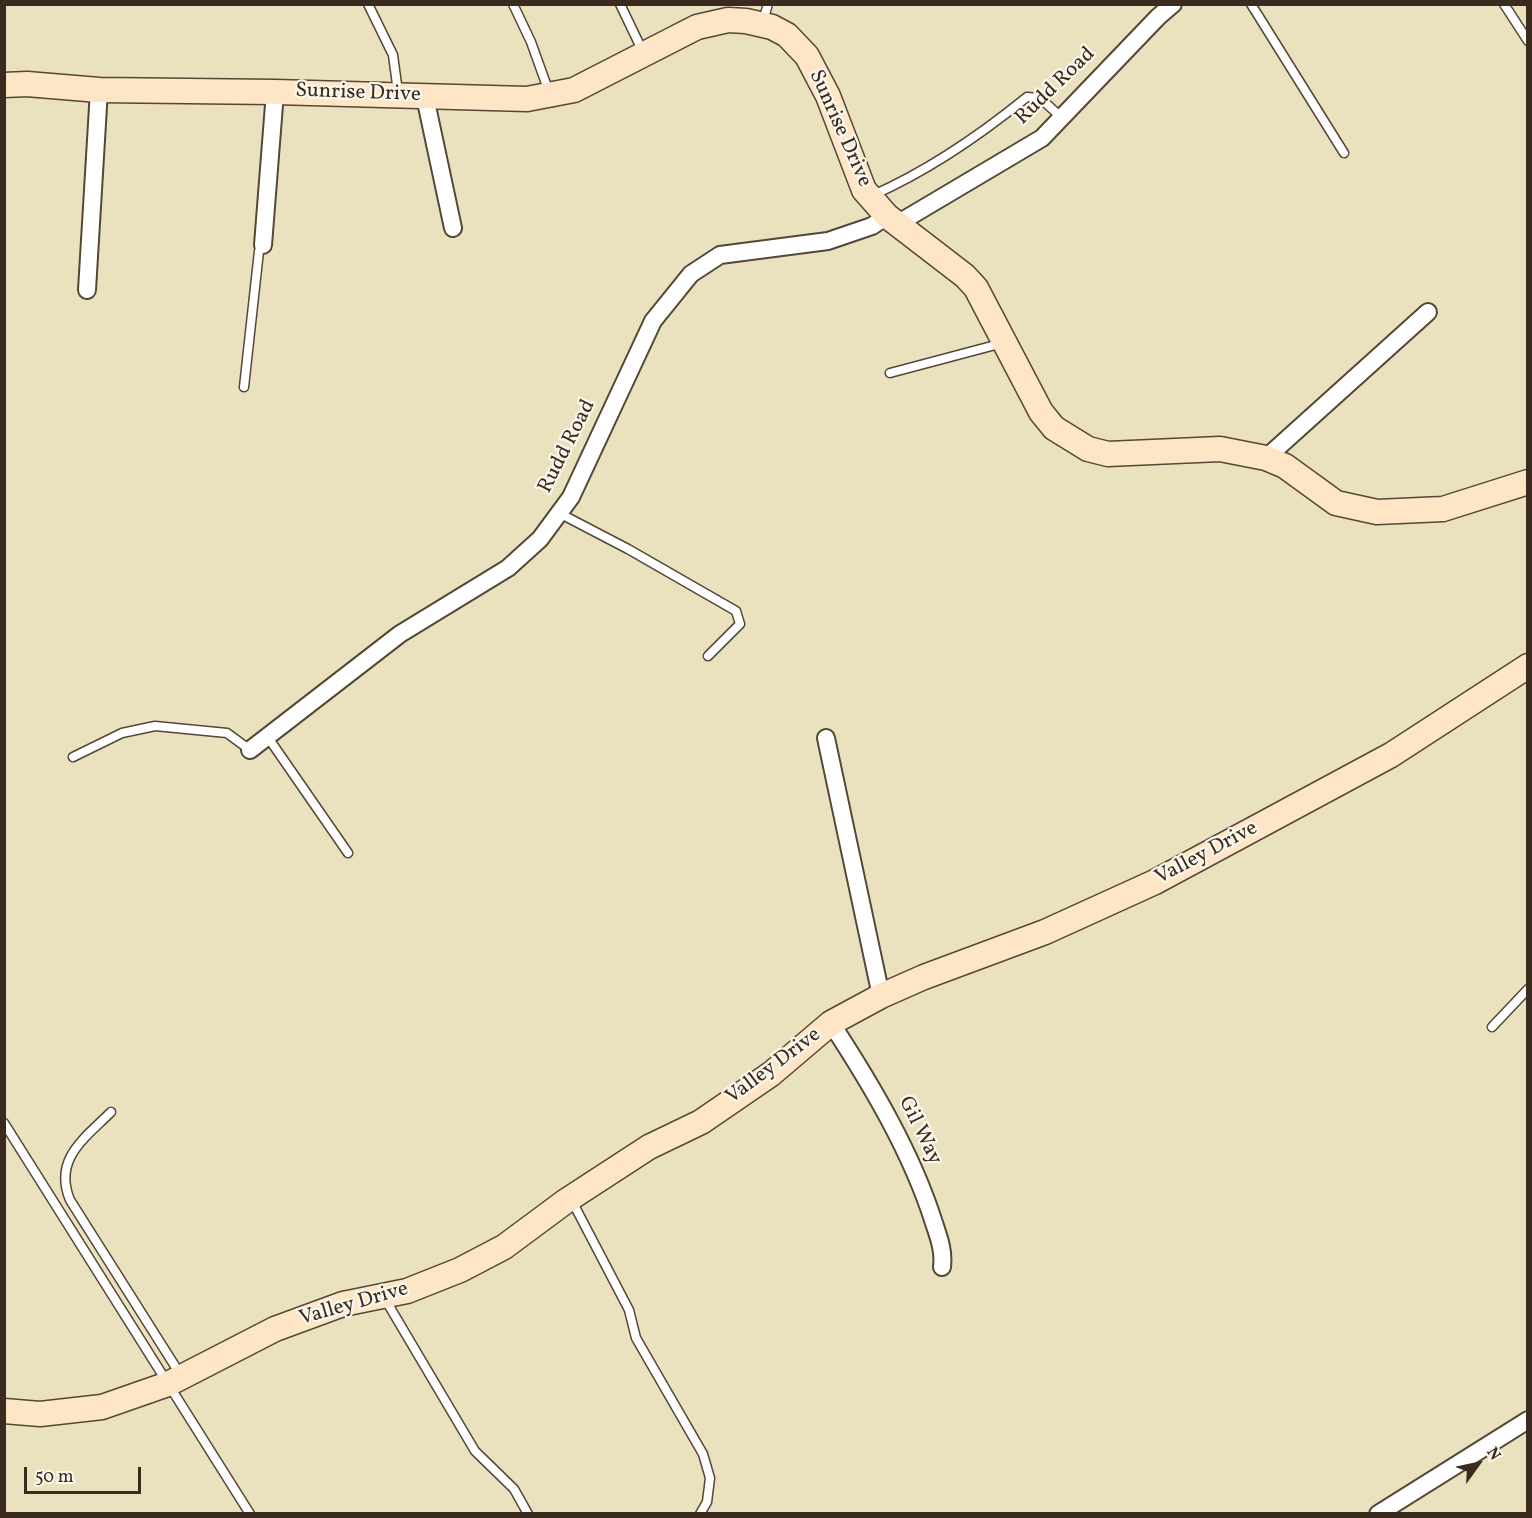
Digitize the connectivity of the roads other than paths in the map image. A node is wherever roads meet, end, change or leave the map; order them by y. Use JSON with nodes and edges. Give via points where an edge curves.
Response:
{"nodes":[{"id":1,"x":368,"y":4,"type":"edge"},
{"id":2,"x":513,"y":4,"type":"edge"},
{"id":3,"x":620,"y":4,"type":"edge"},
{"id":4,"x":1173,"y":4,"type":"edge"},
{"id":5,"x":1251,"y":4,"type":"edge"},
{"id":6,"x":1504,"y":4,"type":"edge"},
{"id":7,"x":765,"y":15,"type":"edge"},
{"id":8,"x":1527,"y":41,"type":"edge"},
{"id":9,"x":644,"y":54,"type":"junction"},
{"id":10,"x":4,"y":85,"type":"edge"},
{"id":11,"x":99,"y":90,"type":"junction"},
{"id":12,"x":275,"y":92,"type":"junction"},
{"id":13,"x":399,"y":95,"type":"junction"},
{"id":14,"x":550,"y":95,"type":"junction"},
{"id":15,"x":425,"y":97,"type":"junction"},
{"id":16,"x":1061,"y":117,"type":"junction"},
{"id":17,"x":1344,"y":153,"type":"dead end"},
{"id":18,"x":870,"y":196,"type":"junction"},
{"id":19,"x":892,"y":220,"type":"junction"},
{"id":20,"x":453,"y":228,"type":"dead end"},
{"id":21,"x":263,"y":245,"type":"joint"},
{"id":22,"x":87,"y":290,"type":"dead end"},
{"id":23,"x":1428,"y":312,"type":"dead end"},
{"id":24,"x":1006,"y":342,"type":"junction"},
{"id":25,"x":890,"y":372,"type":"dead end"},
{"id":26,"x":244,"y":387,"type":"dead end"},
{"id":27,"x":1266,"y":459,"type":"junction"},
{"id":28,"x":1527,"y":482,"type":"edge"},
{"id":29,"x":559,"y":513,"type":"junction"},
{"id":30,"x":708,"y":656,"type":"dead end"},
{"id":31,"x":1527,"y":666,"type":"edge"},
{"id":32,"x":267,"y":736,"type":"junction"},
{"id":33,"x":826,"y":738,"type":"dead end"},
{"id":34,"x":250,"y":750,"type":"joint"},
{"id":35,"x":74,"y":757,"type":"dead end"},
{"id":36,"x":348,"y":853,"type":"dead end"},
{"id":37,"x":1527,"y":989,"type":"edge"},
{"id":38,"x":881,"y":996,"type":"junction"},
{"id":39,"x":831,"y":1023,"type":"junction"},
{"id":40,"x":1492,"y":1027,"type":"dead end"},
{"id":41,"x":111,"y":1112,"type":"dead end"},
{"id":42,"x":4,"y":1123,"type":"edge"},
{"id":43,"x":570,"y":1198,"type":"junction"},
{"id":44,"x":942,"y":1268,"type":"dead end"},
{"id":45,"x":383,"y":1296,"type":"junction"},
{"id":46,"x":175,"y":1381,"type":"junction"},
{"id":47,"x":4,"y":1412,"type":"edge"},
{"id":48,"x":1527,"y":1420,"type":"edge"},
{"id":49,"x":250,"y":1514,"type":"edge"},
{"id":50,"x":528,"y":1514,"type":"edge"},
{"id":51,"x":700,"y":1514,"type":"edge"},
{"id":52,"x":1378,"y":1514,"type":"edge"}],
"edges":[{"from":1,"to":13,"type":"lane","via":[[393,55]]},
{"from":2,"to":14,"type":"lane"},
{"from":3,"to":9,"type":"lane"},
{"from":4,"to":16,"type":"street","name":"Rudd Road"},
{"from":5,"to":17,"type":"lane"},
{"from":6,"to":8,"type":"lane"},
{"from":7,"to":9,"type":"street","name":"Sunrise Drive","via":[[697,27]]},
{"from":7,"to":18,"type":"street","name":"Sunrise Drive","via":[[772,27],[787,35],[807,56],[828,96],[864,190]]},
{"from":9,"to":14,"type":"street","name":"Sunrise Drive","via":[[574,90]]},
{"from":10,"to":11,"type":"street","name":"Sunrise Drive"},
{"from":11,"to":12,"type":"street","name":"Sunrise Drive"},
{"from":11,"to":22,"type":"street"},
{"from":12,"to":13,"type":"street","name":"Sunrise Drive"},
{"from":12,"to":21,"type":"street"},
{"from":13,"to":15,"type":"street","name":"Sunrise Drive"},
{"from":14,"to":15,"type":"street","name":"Sunrise Drive","via":[[527,99]]},
{"from":15,"to":20,"type":"street"},
{"from":16,"to":18,"type":"lane","via":[[1040,98],[1027,97],[959,149]]},
{"from":16,"to":19,"type":"street","name":"Rudd Road","via":[[1042,138]]},
{"from":18,"to":19,"type":"street","name":"Sunrise Drive"},
{"from":19,"to":24,"type":"street","name":"Sunrise Drive","via":[[965,276],[976,288]]},
{"from":19,"to":29,"type":"street","name":"Rudd Road","via":[[828,241],[720,255],[691,274],[653,321],[571,497]]},
{"from":21,"to":26,"type":"lane","via":[[259,251]]},
{"from":23,"to":27,"type":"street"},
{"from":24,"to":25,"type":"lane"},
{"from":24,"to":27,"type":"street","name":"Sunrise Drive","via":[[1041,412],[1054,428],[1088,449],[1108,454],[1220,449]]},
{"from":27,"to":28,"type":"street","name":"Sunrise Drive","via":[[1285,466],[1336,503],[1377,512],[1443,509]]},
{"from":29,"to":30,"type":"lane","via":[[736,611],[740,624]]},
{"from":29,"to":32,"type":"street","name":"Rudd Road","via":[[540,539],[508,568],[400,634]]},
{"from":31,"to":38,"type":"street","name":"Valley Drive","via":[[1391,755],[1153,883],[1045,932]]},
{"from":32,"to":34,"type":"street","name":"Rudd Road"},
{"from":32,"to":36,"type":"lane"},
{"from":33,"to":38,"type":"street"},
{"from":34,"to":35,"type":"lane","via":[[227,733],[155,726],[122,733]]},
{"from":37,"to":40,"type":"lane"},
{"from":38,"to":39,"type":"street","name":"Valley Drive"},
{"from":39,"to":43,"type":"street","name":"Valley Drive","via":[[771,1074],[701,1122],[649,1147]]},
{"from":39,"to":44,"type":"street","name":"Gil Way","via":[[868,1080],[925,1194],[944,1254]]},
{"from":41,"to":46,"type":"lane","via":[[70,1155],[65,1187]]},
{"from":42,"to":46,"type":"lane"},
{"from":43,"to":45,"type":"street","name":"Valley Drive","via":[[504,1247],[460,1270]]},
{"from":43,"to":51,"type":"lane","via":[[629,1310],[636,1338],[703,1454],[710,1478],[707,1502]]},
{"from":45,"to":46,"type":"street","name":"Valley Drive","via":[[344,1304],[275,1329]]},
{"from":45,"to":50,"type":"lane","via":[[474,1451],[514,1489]]},
{"from":46,"to":47,"type":"street","name":"Valley Drive","via":[[102,1407],[40,1414]]},
{"from":46,"to":49,"type":"lane"},
{"from":48,"to":52,"type":"street"}]}
